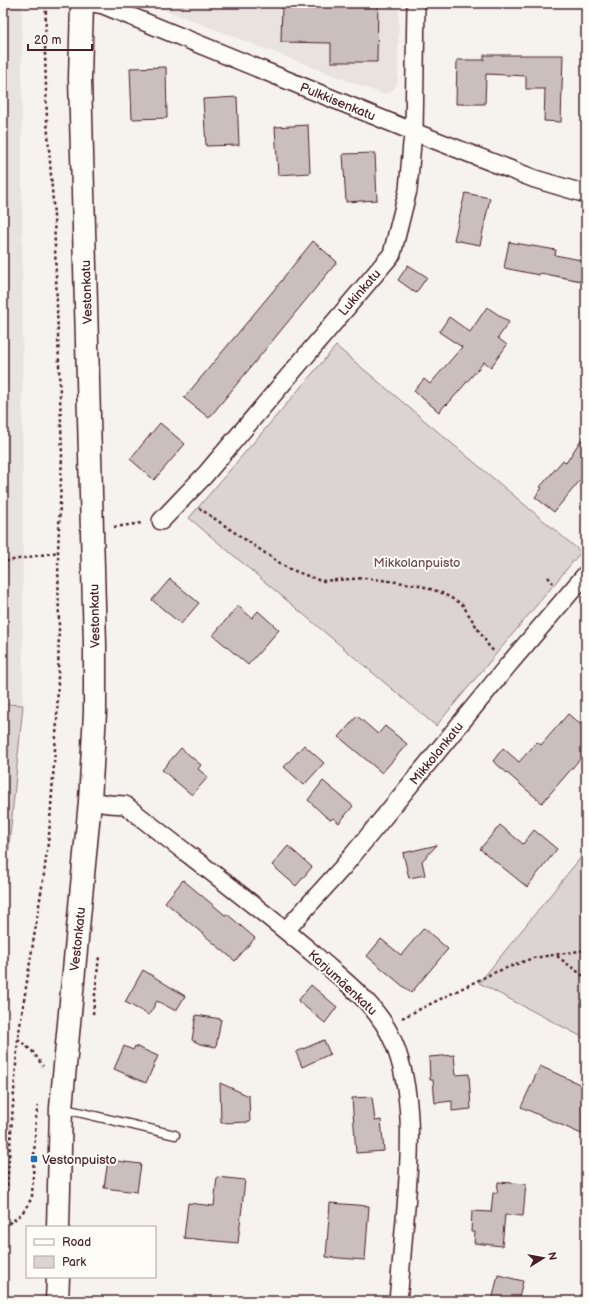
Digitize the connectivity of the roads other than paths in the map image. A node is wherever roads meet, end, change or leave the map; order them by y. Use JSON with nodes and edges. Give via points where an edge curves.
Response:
{"nodes":[{"id":1,"x":82,"y":3,"type":"edge"},
{"id":2,"x":92,"y":3,"type":"edge"},
{"id":3,"x":416,"y":3,"type":"edge"},
{"id":4,"x":414,"y":132,"type":"junction"},
{"id":5,"x":586,"y":194,"type":"edge"},
{"id":6,"x":161,"y":521,"type":"road end"},
{"id":7,"x":586,"y":574,"type":"edge"},
{"id":8,"x":90,"y":801,"type":"junction"},
{"id":9,"x":286,"y":930,"type":"junction"},
{"id":10,"x":61,"y":1108,"type":"junction"},
{"id":11,"x":175,"y":1135,"type":"dead end"},
{"id":12,"x":58,"y":1226,"type":"edge"},
{"id":13,"x":58,"y":1278,"type":"edge"},
{"id":14,"x":57,"y":1301,"type":"edge"},
{"id":15,"x":398,"y":1301,"type":"edge"}],
"edges":[{"from":1,"to":8,"type":"main road","name":"Vestonkatu","via":[[80,78],[95,644],[95,712]]},
{"from":2,"to":4,"type":"street","name":"Pulkkisenkatu","via":[[110,8]]},
{"from":3,"to":4,"type":"street","name":"Lukinkatu"},
{"from":4,"to":5,"type":"street","name":"Pulkkisenkatu","via":[[536,179]]},
{"from":4,"to":6,"type":"street","name":"Lukinkatu","via":[[408,190],[392,254],[205,475]]},
{"from":7,"to":9,"type":"street","name":"Mikkolankatu","via":[[343,867]]},
{"from":8,"to":9,"type":"street","name":"Karjumäenkatu","via":[[125,805]]},
{"from":8,"to":10,"type":"main road","name":"Vestonkatu"},
{"from":9,"to":15,"type":"street","name":"Karjumäenkatu","via":[[356,991],[380,1017],[393,1041],[402,1070],[409,1124],[409,1164]]},
{"from":10,"to":11,"type":"lane"},
{"from":10,"to":12,"type":"main road","name":"Vestonkatu"},
{"from":13,"to":14,"type":"main road"}]}
